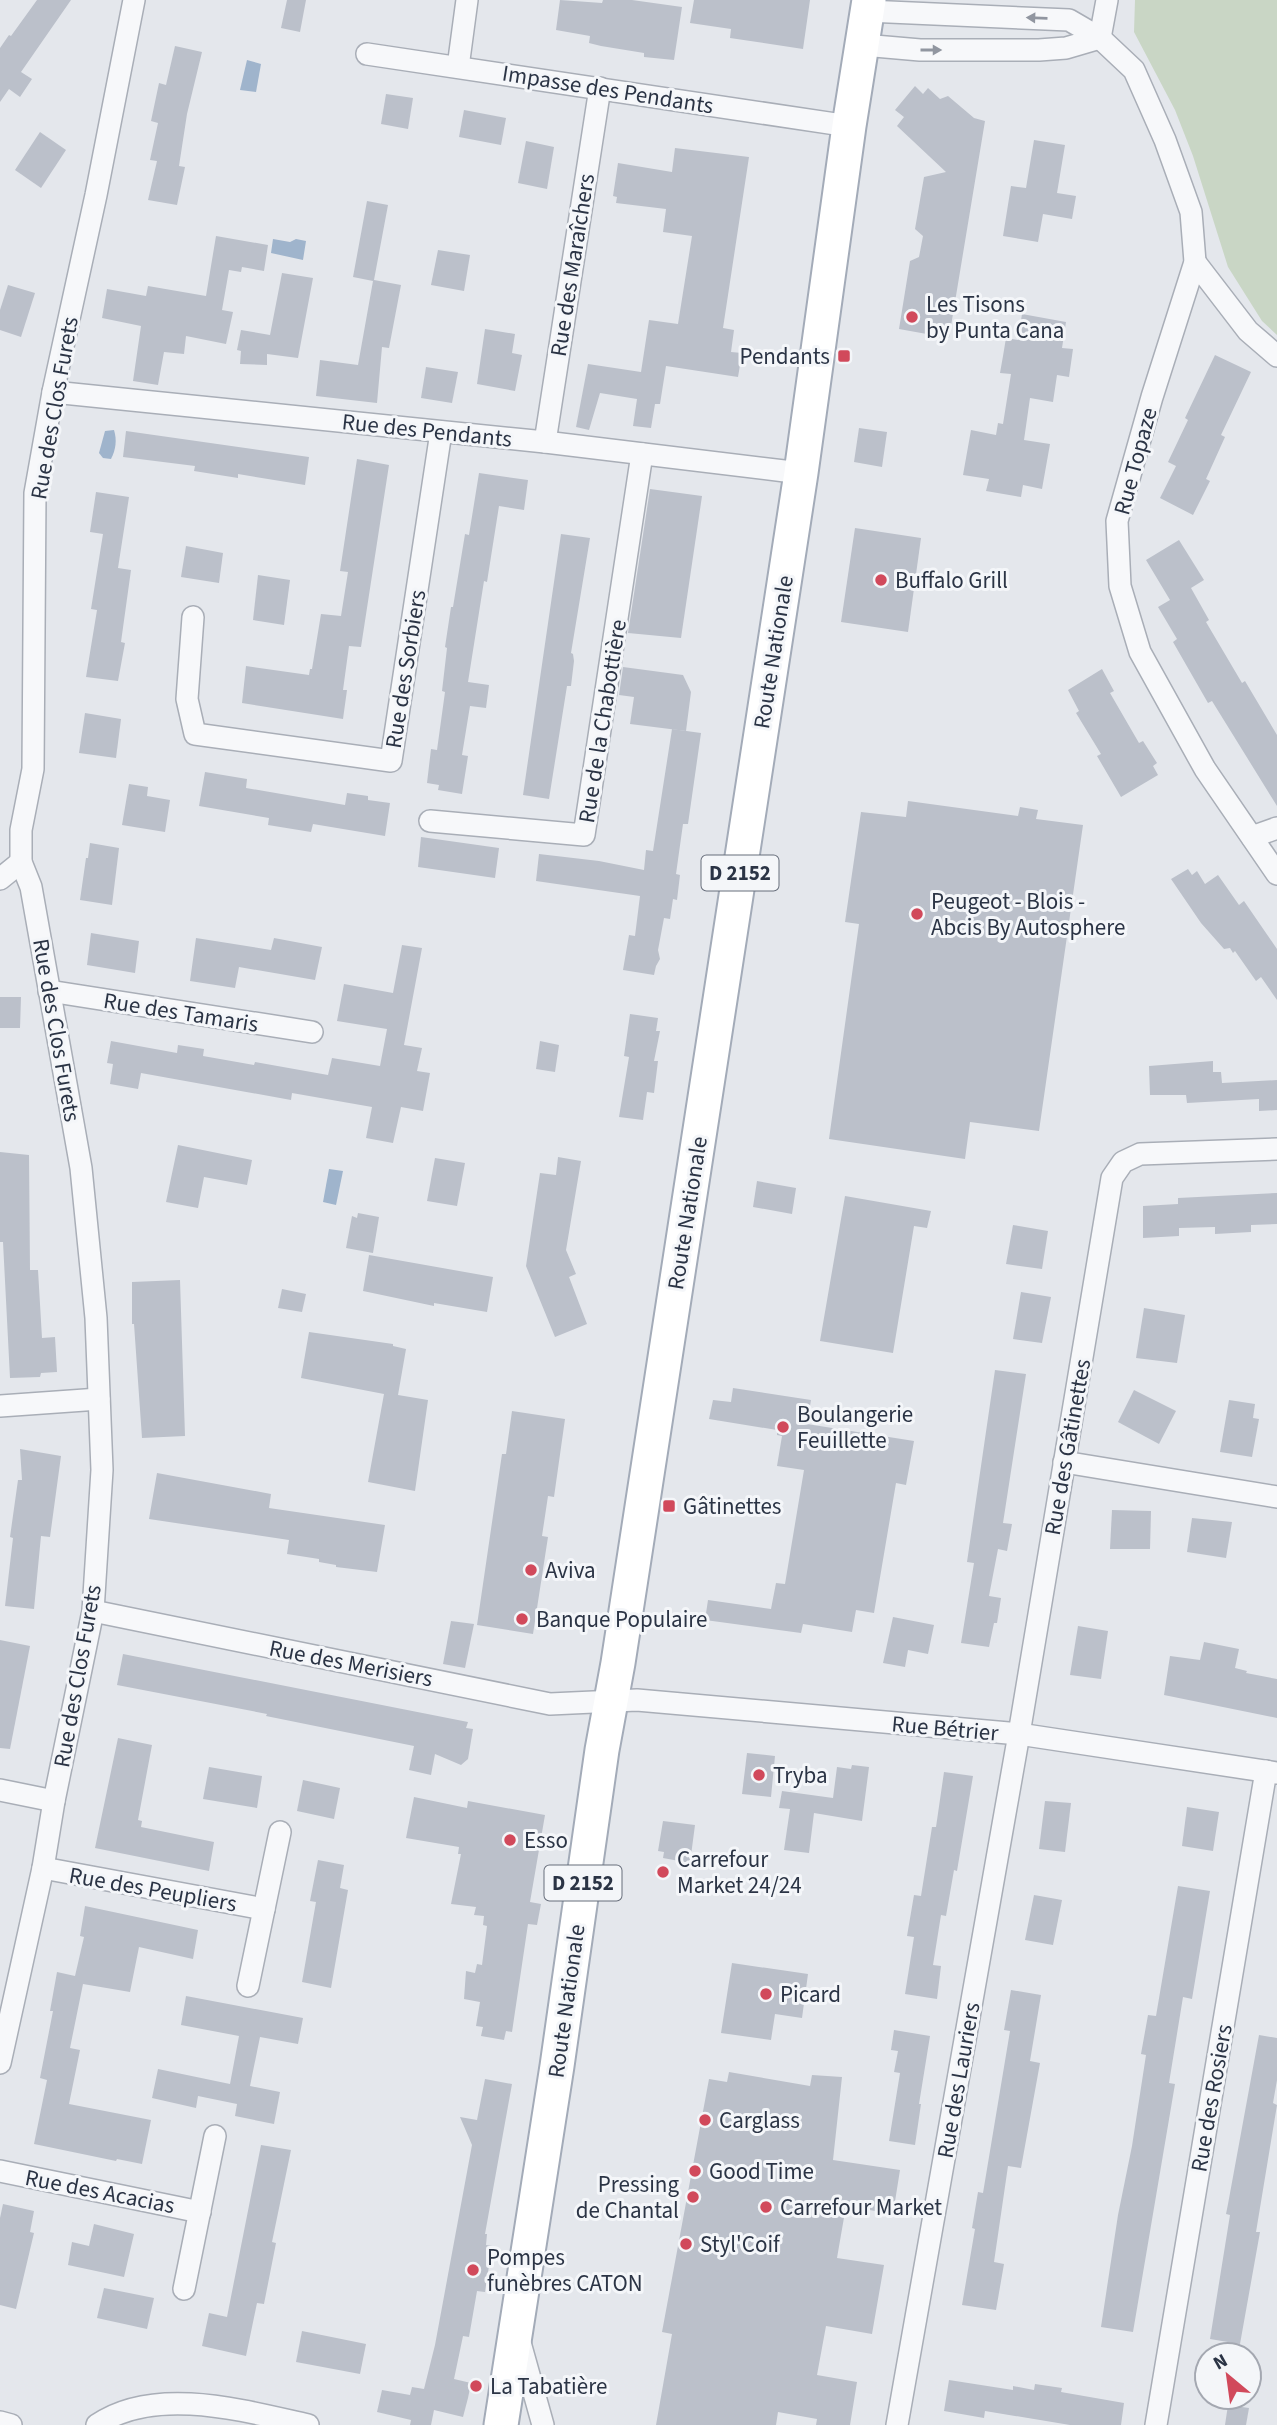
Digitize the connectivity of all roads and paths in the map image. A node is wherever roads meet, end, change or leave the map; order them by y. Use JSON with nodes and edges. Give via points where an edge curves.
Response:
{"nodes":[{"id":1,"x":134,"y":0,"type":"edge"},
{"id":2,"x":467,"y":0,"type":"edge"},
{"id":3,"x":1107,"y":0,"type":"edge"},
{"id":4,"x":868,"y":5,"type":"edge"},
{"id":5,"x":1100,"y":38,"type":"junction"},
{"id":6,"x":863,"y":45,"type":"junction"},
{"id":7,"x":367,"y":54,"type":"dead end"},
{"id":8,"x":458,"y":67,"type":"junction"},
{"id":9,"x":600,"y":88,"type":"junction"},
{"id":10,"x":849,"y":126,"type":"junction"},
{"id":11,"x":1195,"y":262,"type":"junction"},
{"id":12,"x":1277,"y":356,"type":"edge"},
{"id":13,"x":53,"y":392,"type":"junction"},
{"id":14,"x":441,"y":432,"type":"junction"},
{"id":15,"x":545,"y":442,"type":"junction"},
{"id":16,"x":642,"y":454,"type":"junction"},
{"id":17,"x":801,"y":473,"type":"junction"},
{"id":18,"x":193,"y":617,"type":"dead end"},
{"id":19,"x":430,"y":821,"type":"dead end"},
{"id":20,"x":1277,"y":828,"type":"edge"},
{"id":21,"x":1252,"y":837,"type":"junction"},
{"id":22,"x":21,"y":862,"type":"junction"},
{"id":23,"x":1277,"y":874,"type":"edge"},
{"id":24,"x":0,"y":879,"type":"edge"},
{"id":25,"x":49,"y":991,"type":"junction"},
{"id":26,"x":312,"y":1032,"type":"dead end"},
{"id":27,"x":1277,"y":1149,"type":"edge"},
{"id":28,"x":99,"y":1399,"type":"junction"},
{"id":29,"x":0,"y":1406,"type":"edge"},
{"id":30,"x":1064,"y":1462,"type":"junction"},
{"id":31,"x":1277,"y":1497,"type":"edge"},
{"id":32,"x":93,"y":1611,"type":"junction"},
{"id":33,"x":611,"y":1701,"type":"junction"},
{"id":34,"x":1019,"y":1734,"type":"junction"},
{"id":35,"x":1272,"y":1772,"type":"edge"},
{"id":36,"x":0,"y":1790,"type":"edge"},
{"id":37,"x":54,"y":1801,"type":"junction"},
{"id":38,"x":280,"y":1832,"type":"dead end"},
{"id":39,"x":43,"y":1868,"type":"junction"},
{"id":40,"x":264,"y":1909,"type":"junction"},
{"id":41,"x":248,"y":1986,"type":"dead end"},
{"id":42,"x":0,"y":2063,"type":"edge"},
{"id":43,"x":215,"y":2136,"type":"dead end"},
{"id":44,"x":0,"y":2171,"type":"edge"},
{"id":45,"x":200,"y":2212,"type":"junction"},
{"id":46,"x":184,"y":2289,"type":"dead end"},
{"id":47,"x":516,"y":2327,"type":"junction"},
{"id":48,"x":97,"y":2425,"type":"edge"},
{"id":49,"x":308,"y":2425,"type":"edge"},
{"id":50,"x":501,"y":2425,"type":"edge"},
{"id":51,"x":543,"y":2425,"type":"edge"},
{"id":52,"x":897,"y":2425,"type":"edge"},
{"id":53,"x":1156,"y":2425,"type":"edge"}],
"edges":[{"from":1,"to":13,"type":"street","name":"Rue des Clos Furets"},
{"from":2,"to":8,"type":"street"},
{"from":3,"to":5,"type":"street"},
{"from":5,"to":4,"type":"street","name":"Rue Topaze","one_way":true,"via":[[1069,20]]},
{"from":4,"to":6,"type":"main road","name":"Route Nationale","number":"D 2152"},
{"from":6,"to":5,"type":"street","one_way":true,"via":[[1039,50]]},
{"from":5,"to":11,"type":"street","name":"Rue Topaze","via":[[1134,70],[1166,140],[1191,212]]},
{"from":6,"to":10,"type":"main road","name":"Route Nationale","number":"D 2152"},
{"from":7,"to":8,"type":"street","name":"Impasse des Pendants"},
{"from":8,"to":9,"type":"street","name":"Impasse des Pendants"},
{"from":9,"to":10,"type":"street","name":"Impasse des Pendants"},
{"from":9,"to":15,"type":"street","name":"Rue des Maraîchers"},
{"from":10,"to":17,"type":"main road","name":"Route Nationale","number":"D 2152"},
{"from":11,"to":12,"type":"street","via":[[1248,331]]},
{"from":11,"to":21,"type":"street","name":"Rue Topaze","via":[[1117,521],[1120,586],[1140,652],[1205,769]]},
{"from":13,"to":14,"type":"street","name":"Rue des Pendants"},
{"from":13,"to":22,"type":"street","name":"Rue des Clos Furets","via":[[35,493],[33,769],[21,830]]},
{"from":14,"to":15,"type":"street","name":"Rue des Pendants"},
{"from":14,"to":18,"type":"street","name":"Rue des Sorbiers","via":[[391,761],[195,734],[187,699]]},
{"from":15,"to":16,"type":"street","name":"Rue des Pendants"},
{"from":16,"to":17,"type":"street","name":"Rue des Pendants"},
{"from":16,"to":19,"type":"street","name":"Rue de la Chabottière","via":[[584,835]]},
{"from":17,"to":33,"type":"main road","name":"Route Nationale","number":"D 2152"},
{"from":20,"to":21,"type":"street"},
{"from":21,"to":23,"type":"street","name":"Rue Topaze"},
{"from":22,"to":24,"type":"street"},
{"from":22,"to":25,"type":"street","name":"Rue des Clos Furets","via":[[31,887]]},
{"from":25,"to":26,"type":"street","name":"Rue des Tamaris"},
{"from":25,"to":28,"type":"street","name":"Rue des Clos Furets","via":[[81,1168]]},
{"from":27,"to":30,"type":"street","name":"Rue des Gâtinettes","via":[[1140,1154],[1123,1162],[1112,1178]]},
{"from":28,"to":29,"type":"street"},
{"from":28,"to":32,"type":"street","name":"Rue des Clos Furets","via":[[102,1471]]},
{"from":30,"to":31,"type":"street"},
{"from":30,"to":34,"type":"street","name":"Rue des Gâtinettes"},
{"from":32,"to":33,"type":"street","name":"Rue des Merisiers","via":[[550,1704]]},
{"from":32,"to":37,"type":"street","name":"Rue des Clos Furets"},
{"from":33,"to":34,"type":"street","name":"Rue Bétrier"},
{"from":33,"to":47,"type":"main road","name":"Route Nationale","number":"D 2152"},
{"from":34,"to":35,"type":"street","name":"Rue Bétrier"},
{"from":34,"to":52,"type":"street","name":"Rue des Lauriers"},
{"from":35,"to":53,"type":"street","name":"Rue des Rosiers"},
{"from":36,"to":37,"type":"street"},
{"from":37,"to":39,"type":"street","name":"Rue des Clos Furets"},
{"from":38,"to":40,"type":"street","name":"Rue des Peupliers"},
{"from":39,"to":40,"type":"street","name":"Rue des Peupliers"},
{"from":39,"to":42,"type":"street","name":"Rue des Clos Furets"},
{"from":40,"to":41,"type":"street","name":"Rue des Peupliers"},
{"from":43,"to":45,"type":"street","name":"Rue des Acacias"},
{"from":44,"to":45,"type":"street","name":"Rue des Acacias"},
{"from":45,"to":46,"type":"street","name":"Rue des Acacias"},
{"from":47,"to":50,"type":"main road","name":"Route Nationale","number":"D 2152"},
{"from":47,"to":51,"type":"street"},
{"from":48,"to":49,"type":"street","via":[[133,2408],[187,2404]]}]}
